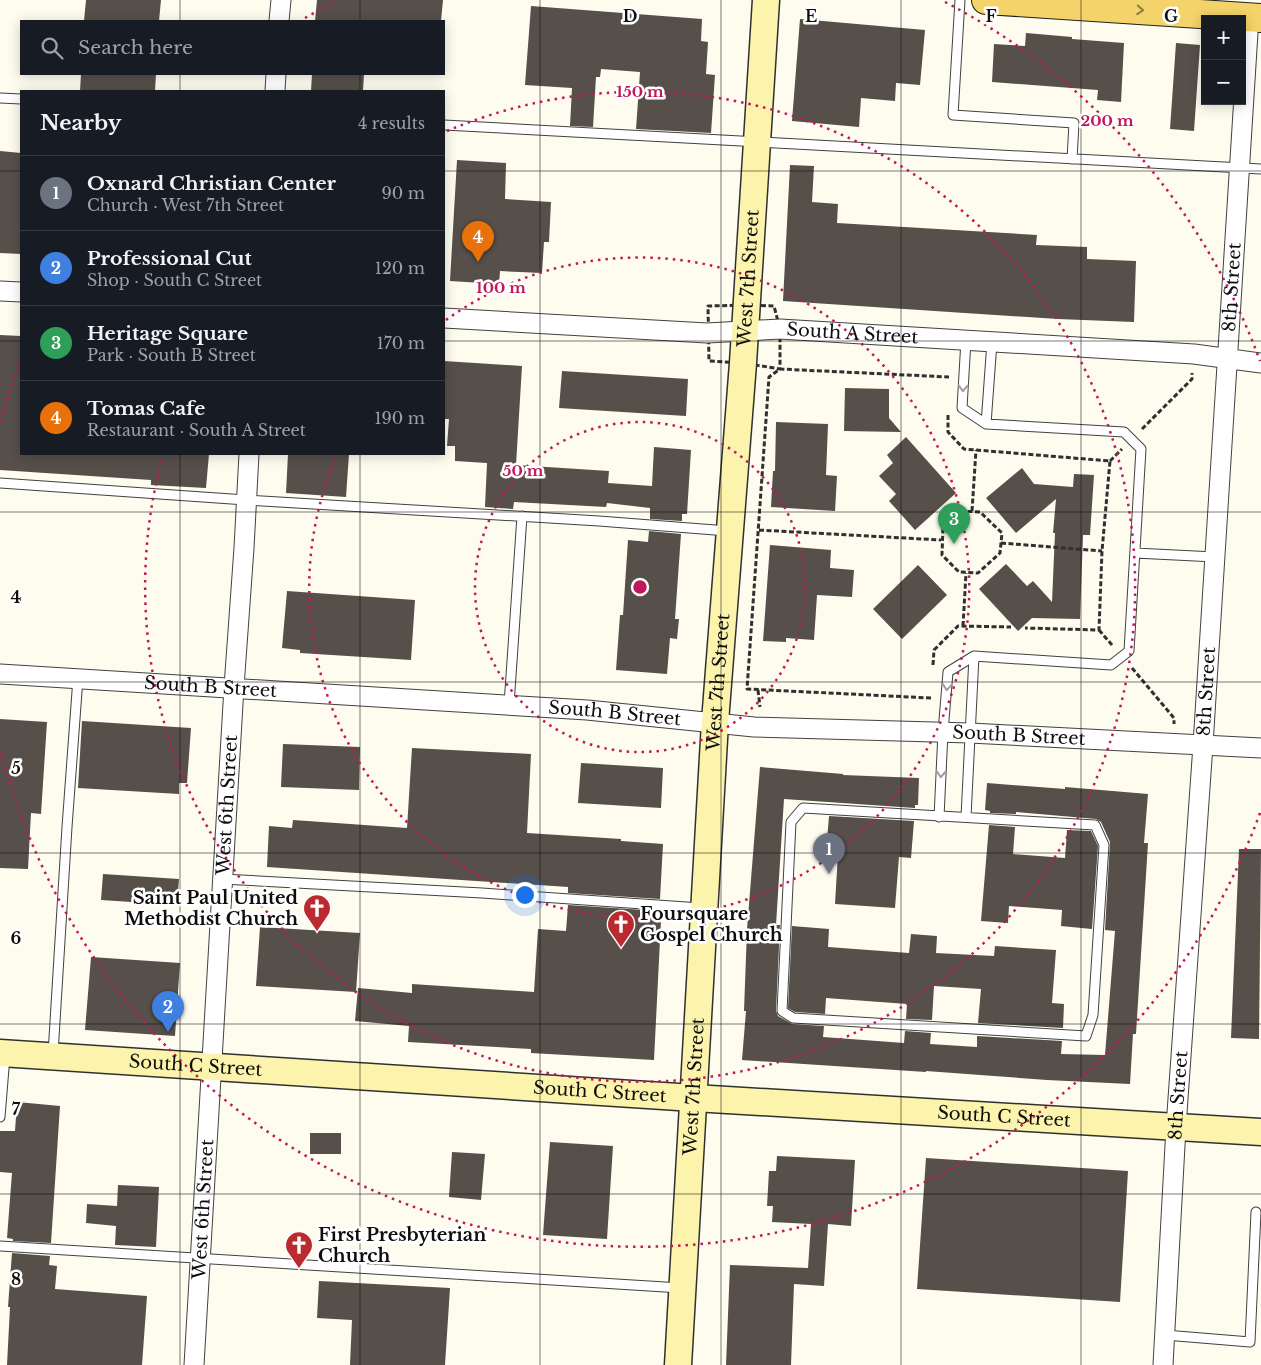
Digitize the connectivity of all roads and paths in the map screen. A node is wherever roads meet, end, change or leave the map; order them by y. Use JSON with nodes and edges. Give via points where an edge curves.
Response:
{"nodes":[{"id":1,"x":281,"y":0,"type":"edge"},
{"id":2,"x":766,"y":0,"type":"edge"},
{"id":3,"x":960,"y":0,"type":"edge"},
{"id":4,"x":986,"y":0,"type":"edge"},
{"id":5,"x":1255,"y":17,"type":"edge"},
{"id":6,"x":279,"y":20,"type":"edge"},
{"id":7,"x":276,"y":75,"type":"edge"},
{"id":8,"x":275,"y":90,"type":"edge"},
{"id":9,"x":0,"y":98,"type":"edge"},
{"id":10,"x":20,"y":99,"type":"edge"},
{"id":11,"x":445,"y":124,"type":"edge"},
{"id":12,"x":758,"y":142,"type":"junction"},
{"id":13,"x":1072,"y":159,"type":"junction"},
{"id":14,"x":1240,"y":168,"type":"junction"},
{"id":15,"x":1261,"y":169,"type":"edge"},
{"id":16,"x":0,"y":291,"type":"edge"},
{"id":17,"x":20,"y":292,"type":"edge"},
{"id":18,"x":445,"y":318,"type":"edge"},
{"id":19,"x":745,"y":330,"type":"junction"},
{"id":20,"x":966,"y":340,"type":"junction"},
{"id":21,"x":992,"y":342,"type":"junction"},
{"id":22,"x":1194,"y":354,"type":"junction"},
{"id":23,"x":1227,"y":359,"type":"junction"},
{"id":24,"x":1261,"y":363,"type":"edge"},
{"id":25,"x":949,"y":386,"type":"dead end"},
{"id":26,"x":948,"y":414,"type":"dead end"},
{"id":27,"x":986,"y":424,"type":"junction"},
{"id":28,"x":1132,"y":439,"type":"junction"},
{"id":29,"x":976,"y":450,"type":"junction"},
{"id":30,"x":248,"y":455,"type":"edge"},
{"id":31,"x":1110,"y":461,"type":"junction"},
{"id":32,"x":0,"y":483,"type":"edge"},
{"id":33,"x":246,"y":500,"type":"junction"},
{"id":34,"x":972,"y":511,"type":"junction"},
{"id":35,"x":522,"y":516,"type":"junction"},
{"id":36,"x":759,"y":530,"type":"junction"},
{"id":37,"x":729,"y":531,"type":"junction"},
{"id":38,"x":941,"y":540,"type":"junction"},
{"id":39,"x":1001,"y":543,"type":"junction"},
{"id":40,"x":1102,"y":551,"type":"junction"},
{"id":41,"x":1135,"y":553,"type":"junction"},
{"id":42,"x":1215,"y":557,"type":"junction"},
{"id":43,"x":966,"y":573,"type":"junction"},
{"id":44,"x":963,"y":626,"type":"junction"},
{"id":45,"x":1011,"y":627,"type":"dead end"},
{"id":46,"x":1025,"y":628,"type":"dead end"},
{"id":47,"x":1099,"y":630,"type":"junction"},
{"id":48,"x":974,"y":656,"type":"junction"},
{"id":49,"x":1122,"y":656,"type":"junction"},
{"id":50,"x":933,"y":669,"type":"dead end"},
{"id":51,"x":0,"y":674,"type":"edge"},
{"id":52,"x":78,"y":678,"type":"junction"},
{"id":53,"x":234,"y":687,"type":"junction"},
{"id":54,"x":932,"y":689,"type":"dead end"},
{"id":55,"x":509,"y":705,"type":"junction"},
{"id":56,"x":715,"y":722,"type":"junction"},
{"id":57,"x":943,"y":732,"type":"junction"},
{"id":58,"x":970,"y":733,"type":"junction"},
{"id":59,"x":1172,"y":744,"type":"junction"},
{"id":60,"x":1203,"y":745,"type":"junction"},
{"id":61,"x":1261,"y":748,"type":"edge"},
{"id":62,"x":939,"y":817,"type":"junction"},
{"id":63,"x":966,"y":817,"type":"junction"},
{"id":64,"x":222,"y":879,"type":"junction"},
{"id":65,"x":706,"y":908,"type":"junction"},
{"id":66,"x":2,"y":1053,"type":"edge"},
{"id":67,"x":53,"y":1056,"type":"junction"},
{"id":68,"x":212,"y":1067,"type":"junction"},
{"id":69,"x":694,"y":1098,"type":"junction"},
{"id":70,"x":0,"y":1117,"type":"edge"},
{"id":71,"x":1176,"y":1127,"type":"junction"},
{"id":72,"x":1261,"y":1132,"type":"edge"},
{"id":73,"x":1256,"y":1212,"type":"dead end"},
{"id":74,"x":0,"y":1246,"type":"edge"},
{"id":75,"x":200,"y":1259,"type":"junction"},
{"id":76,"x":683,"y":1288,"type":"junction"},
{"id":77,"x":1165,"y":1335,"type":"junction"},
{"id":78,"x":194,"y":1365,"type":"edge"},
{"id":79,"x":678,"y":1365,"type":"edge"},
{"id":80,"x":1163,"y":1365,"type":"edge"}],
"edges":[{"from":1,"to":6,"type":"street"},
{"from":2,"to":12,"type":"street","name":"West 7th Street"},
{"from":3,"to":13,"type":"lane","via":[[953,115],[1074,123]]},
{"from":4,"to":5,"type":"main road","one_way":true},
{"from":5,"to":14,"type":"street","name":"8th Street"},
{"from":7,"to":8,"type":"street"},
{"from":9,"to":10,"type":"lane"},
{"from":11,"to":12,"type":"lane"},
{"from":12,"to":13,"type":"lane"},
{"from":12,"to":19,"type":"street","name":"West 7th Street"},
{"from":13,"to":14,"type":"lane"},
{"from":14,"to":15,"type":"lane"},
{"from":14,"to":23,"type":"street","name":"8th Street"},
{"from":16,"to":17,"type":"street"},
{"from":18,"to":19,"type":"street","name":"South A Street","via":[[708,333]]},
{"from":19,"to":20,"type":"street","name":"South A Street","via":[[780,329]]},
{"from":19,"to":37,"type":"street","name":"West 7th Street"},
{"from":20,"to":21,"type":"street","name":"South A Street"},
{"from":20,"to":27,"type":"lane","one_way":true,"via":[[962,408]]},
{"from":21,"to":22,"type":"street","name":"South A Street"},
{"from":21,"to":27,"type":"lane"},
{"from":22,"to":23,"type":"street","name":"South A Street"},
{"from":22,"to":28,"type":"path","via":[[1192,379]]},
{"from":23,"to":24,"type":"street","name":"South A Street"},
{"from":23,"to":42,"type":"street","name":"8th Street"},
{"from":25,"to":36,"type":"path","via":[[950,377],[780,369],[768,377]]},
{"from":26,"to":29,"type":"path","via":[[948,432],[964,449]]},
{"from":27,"to":28,"type":"lane","via":[[1124,432]]},
{"from":28,"to":31,"type":"path"},
{"from":28,"to":41,"type":"lane","via":[[1141,449]]},
{"from":29,"to":31,"type":"path"},
{"from":29,"to":34,"type":"path"},
{"from":30,"to":33,"type":"street","name":"West 6th Street"},
{"from":31,"to":40,"type":"path"},
{"from":32,"to":33,"type":"lane"},
{"from":33,"to":35,"type":"lane"},
{"from":33,"to":53,"type":"street","name":"West 6th Street"},
{"from":34,"to":38,"type":"path","via":[[960,511],[943,526]]},
{"from":34,"to":39,"type":"path","via":[[980,512],[1002,534]]},
{"from":35,"to":37,"type":"lane"},
{"from":35,"to":55,"type":"lane"},
{"from":36,"to":38,"type":"path"},
{"from":36,"to":54,"type":"path","via":[[747,689],[932,698]]},
{"from":37,"to":56,"type":"street","name":"West 7th Street"},
{"from":38,"to":43,"type":"path","via":[[942,555],[959,572]]},
{"from":39,"to":40,"type":"path"},
{"from":39,"to":43,"type":"path","via":[[1000,553],[978,573]]},
{"from":40,"to":47,"type":"path"},
{"from":41,"to":42,"type":"lane"},
{"from":41,"to":49,"type":"lane","via":[[1128,651]]},
{"from":42,"to":60,"type":"street","name":"8th Street"},
{"from":43,"to":44,"type":"path"},
{"from":44,"to":45,"type":"path"},
{"from":44,"to":50,"type":"path","via":[[958,626],[934,650]]},
{"from":46,"to":47,"type":"path"},
{"from":47,"to":49,"type":"path"},
{"from":48,"to":49,"type":"lane","via":[[1111,665]]},
{"from":48,"to":57,"type":"lane","one_way":true,"via":[[948,672]]},
{"from":48,"to":58,"type":"lane"},
{"from":49,"to":59,"type":"path","via":[[1174,718]]},
{"from":51,"to":52,"type":"street","name":"South B Street"},
{"from":52,"to":53,"type":"street","name":"South B Street"},
{"from":52,"to":67,"type":"lane"},
{"from":53,"to":55,"type":"street","name":"South B Street"},
{"from":53,"to":64,"type":"street","name":"West 6th Street"},
{"from":55,"to":56,"type":"street","name":"South B Street"},
{"from":56,"to":57,"type":"street","name":"South B Street"},
{"from":56,"to":65,"type":"street","name":"West 7th Street"},
{"from":57,"to":58,"type":"street","name":"South B Street"},
{"from":57,"to":62,"type":"lane","one_way":true},
{"from":58,"to":59,"type":"street","name":"South B Street"},
{"from":58,"to":63,"type":"lane"},
{"from":59,"to":60,"type":"street","name":"South B Street"},
{"from":60,"to":61,"type":"street","name":"South B Street"},
{"from":60,"to":71,"type":"street","name":"8th Street"},
{"from":62,"to":63,"type":"lane"},
{"from":62,"to":63,"type":"lane","via":[[803,808],[791,822],[782,1011],[793,1018],[1086,1036],[1093,1015],[1104,845],[1095,825]]},
{"from":64,"to":65,"type":"lane"},
{"from":64,"to":68,"type":"street","name":"West 6th Street"},
{"from":65,"to":69,"type":"street","name":"West 7th Street"},
{"from":66,"to":67,"type":"street","name":"South C Street"},
{"from":66,"to":70,"type":"lane"},
{"from":67,"to":68,"type":"street","name":"South C Street"},
{"from":68,"to":69,"type":"street","name":"South C Street"},
{"from":68,"to":75,"type":"street","name":"West 6th Street"},
{"from":69,"to":71,"type":"street","name":"South C Street"},
{"from":69,"to":76,"type":"street","name":"West 7th Street"},
{"from":71,"to":72,"type":"street","name":"South C Street"},
{"from":71,"to":77,"type":"street","name":"8th Street"},
{"from":73,"to":77,"type":"lane","via":[[1250,1342]]},
{"from":74,"to":75,"type":"lane"},
{"from":75,"to":76,"type":"lane"},
{"from":75,"to":78,"type":"street","name":"West 6th Street"},
{"from":76,"to":79,"type":"street","name":"West 7th Street"},
{"from":77,"to":80,"type":"street","name":"8th Street"}]}
